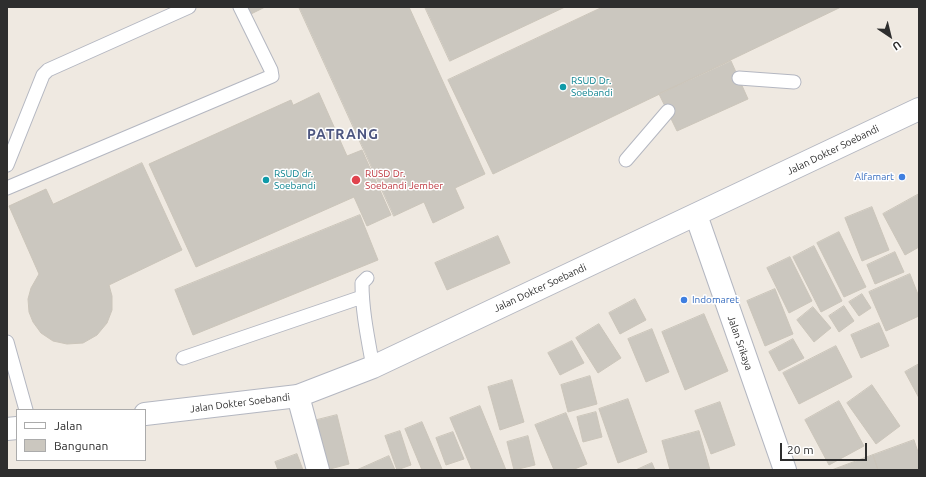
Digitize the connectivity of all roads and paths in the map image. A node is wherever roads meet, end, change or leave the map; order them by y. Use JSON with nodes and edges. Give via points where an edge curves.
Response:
{"nodes":[{"id":1,"x":189,"y":7,"type":"edge"},
{"id":2,"x":240,"y":7,"type":"edge"},
{"id":3,"x":739,"y":78,"type":"dead end"},
{"id":4,"x":794,"y":82,"type":"dead end"},
{"id":5,"x":919,"y":108,"type":"edge"},
{"id":6,"x":668,"y":111,"type":"dead end"},
{"id":7,"x":626,"y":160,"type":"dead end"},
{"id":8,"x":7,"y":165,"type":"edge"},
{"id":9,"x":7,"y":188,"type":"edge"},
{"id":10,"x":696,"y":215,"type":"junction"},
{"id":11,"x":367,"y":278,"type":"dead end"},
{"id":12,"x":362,"y":297,"type":"junction"},
{"id":13,"x":7,"y":342,"type":"edge"},
{"id":14,"x":183,"y":358,"type":"dead end"},
{"id":15,"x":373,"y":367,"type":"junction"},
{"id":16,"x":298,"y":396,"type":"junction"},
{"id":17,"x":26,"y":409,"type":"edge"},
{"id":18,"x":146,"y":414,"type":"edge"},
{"id":19,"x":318,"y":470,"type":"edge"},
{"id":20,"x":785,"y":470,"type":"edge"}],
"edges":[{"from":1,"to":8,"type":"lane","via":[[48,70],[43,75]]},
{"from":2,"to":9,"type":"lane","via":[[272,76]]},
{"from":3,"to":4,"type":"lane"},
{"from":5,"to":10,"type":"main road","name":"Jalan Dokter Soebandi"},
{"from":6,"to":7,"type":"lane"},
{"from":10,"to":15,"type":"main road","name":"Jalan Dokter Soebandi"},
{"from":10,"to":20,"type":"main road","name":"Jalan Srikaya"},
{"from":11,"to":12,"type":"lane","via":[[362,283]]},
{"from":12,"to":14,"type":"lane"},
{"from":12,"to":15,"type":"lane"},
{"from":13,"to":17,"type":"lane"},
{"from":15,"to":16,"type":"main road","name":"Jalan Dokter Soebandi"},
{"from":16,"to":18,"type":"main road","name":"Jalan Dokter Soebandi"},
{"from":16,"to":19,"type":"main road"}]}
